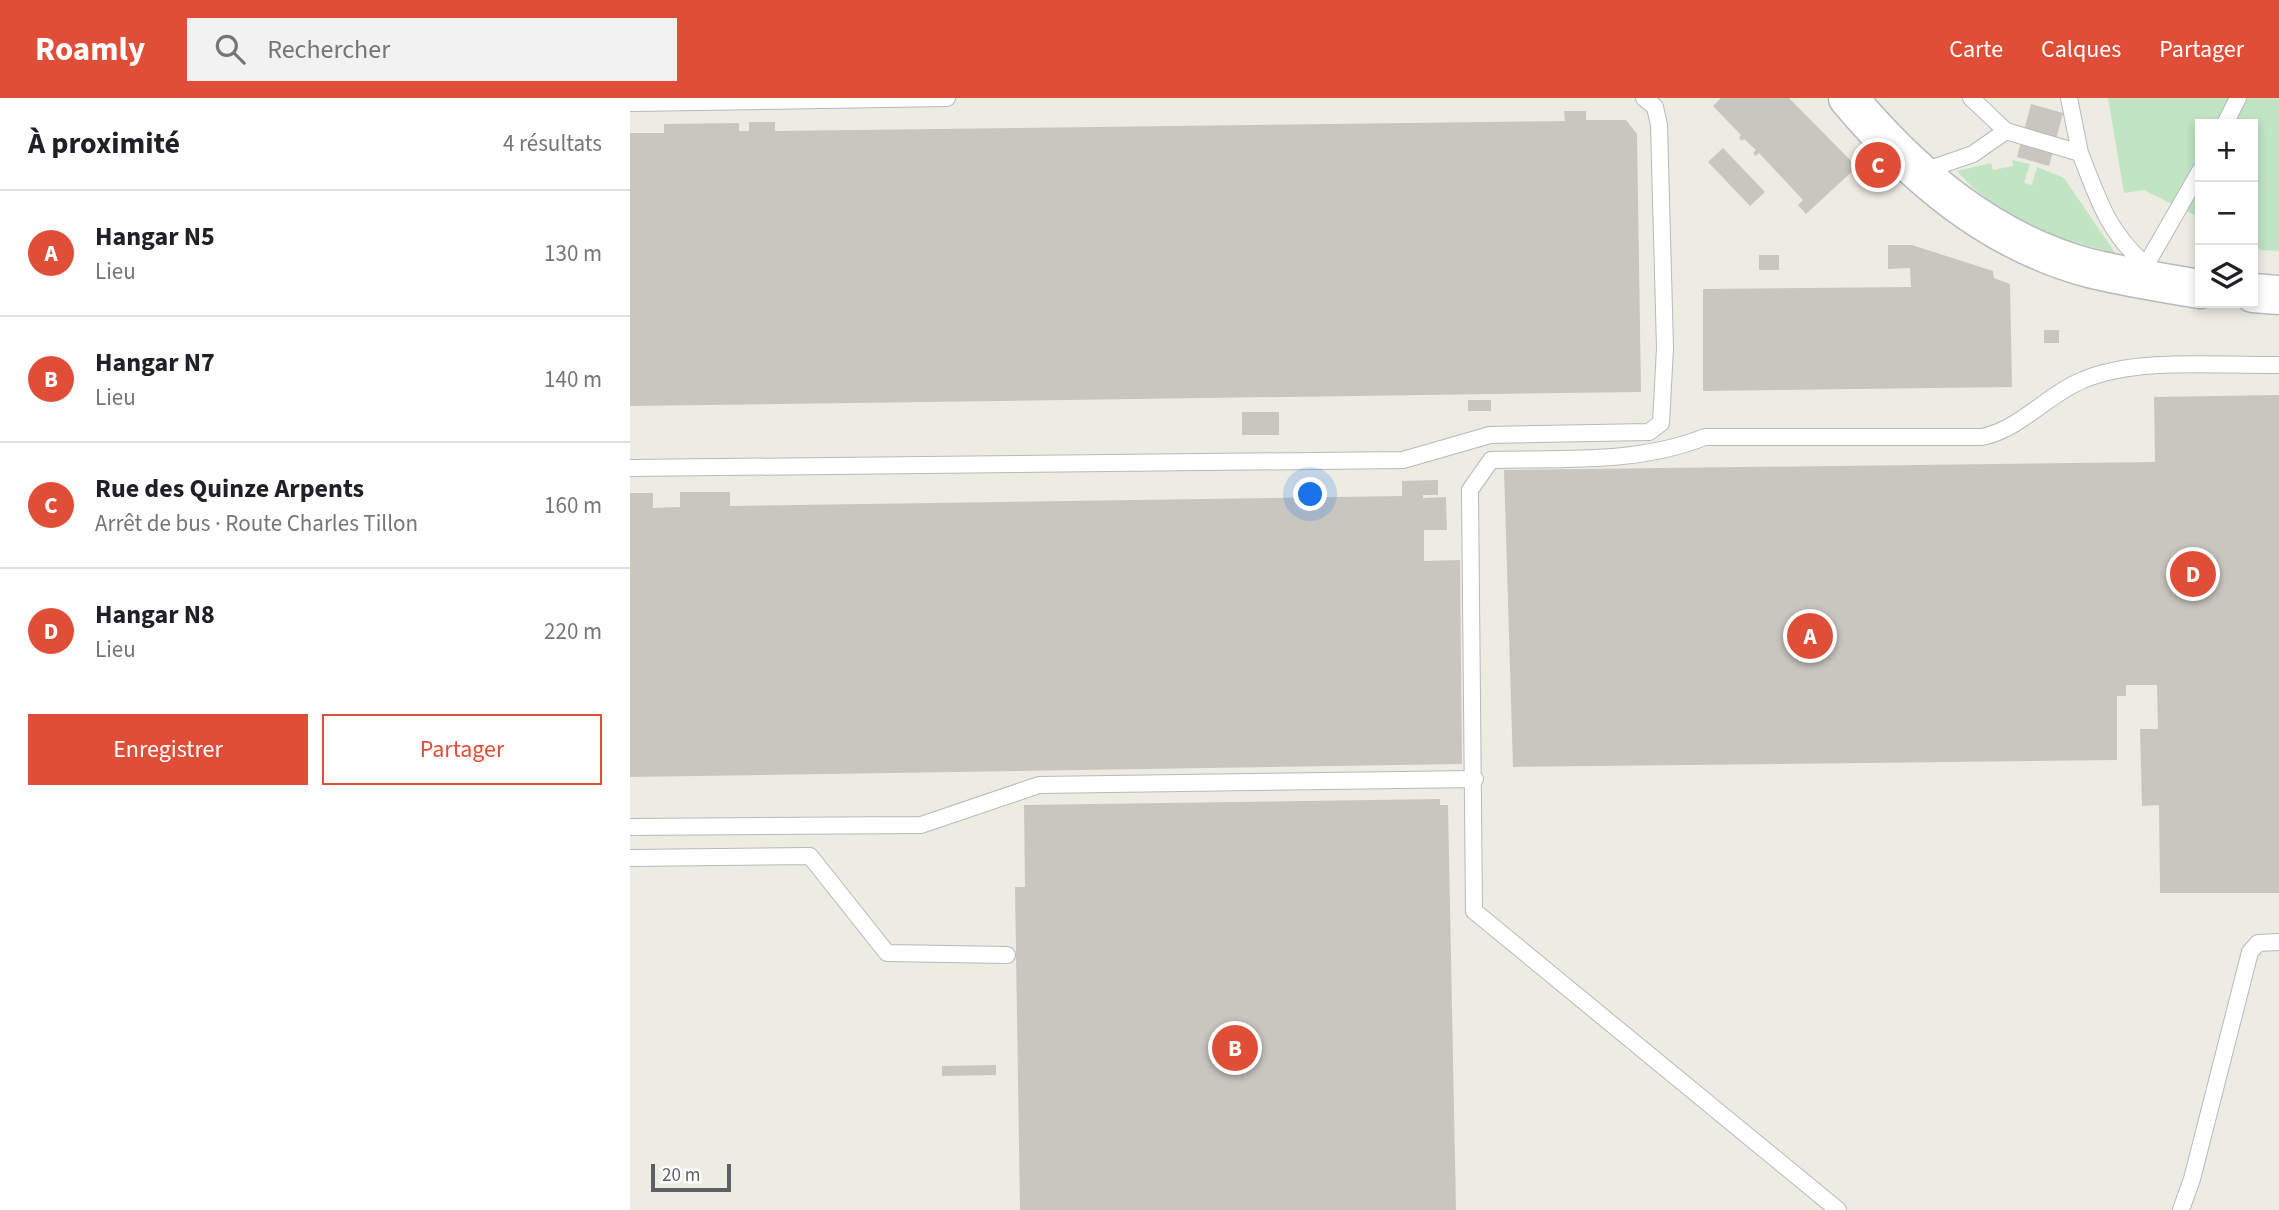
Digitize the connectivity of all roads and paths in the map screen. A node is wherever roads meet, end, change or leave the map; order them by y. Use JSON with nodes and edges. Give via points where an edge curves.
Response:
{"nodes":[{"id":1,"x":947,"y":98,"type":"edge"},
{"id":2,"x":1644,"y":98,"type":"edge"},
{"id":3,"x":1847,"y":98,"type":"edge"},
{"id":4,"x":1971,"y":98,"type":"edge"},
{"id":5,"x":2068,"y":98,"type":"edge"},
{"id":6,"x":2238,"y":98,"type":"edge"},
{"id":7,"x":630,"y":103,"type":"edge"},
{"id":8,"x":2228,"y":119,"type":"edge"},
{"id":9,"x":2006,"y":131,"type":"junction"},
{"id":10,"x":2080,"y":153,"type":"junction"},
{"id":11,"x":1917,"y":173,"type":"junction"},
{"id":12,"x":2195,"y":180,"type":"edge"},
{"id":13,"x":2144,"y":272,"type":"junction"},
{"id":14,"x":2195,"y":287,"type":"edge"},
{"id":15,"x":2258,"y":293,"type":"edge"},
{"id":16,"x":2279,"y":295,"type":"edge"},
{"id":17,"x":2279,"y":365,"type":"edge"},
{"id":18,"x":630,"y":468,"type":"edge"},
{"id":19,"x":1475,"y":779,"type":"junction"},
{"id":20,"x":630,"y":827,"type":"edge"},
{"id":21,"x":630,"y":858,"type":"edge"},
{"id":22,"x":2279,"y":942,"type":"edge"},
{"id":23,"x":1007,"y":955,"type":"dead end"},
{"id":24,"x":1838,"y":1210,"type":"edge"},
{"id":25,"x":2181,"y":1210,"type":"edge"}],
"edges":[{"from":1,"to":7,"type":"lane"},
{"from":2,"to":18,"type":"lane","via":[[1655,107],[1659,125],[1665,348],[1661,423],[1649,432],[1490,435],[1403,460]]},
{"from":3,"to":11,"type":"main road"},
{"from":4,"to":9,"type":"lane"},
{"from":5,"to":10,"type":"lane"},
{"from":6,"to":8,"type":"lane"},
{"from":9,"to":10,"type":"lane"},
{"from":9,"to":11,"type":"lane","via":[[1973,154]]},
{"from":10,"to":13,"type":"lane","via":[[2107,222]]},
{"from":11,"to":13,"type":"main road","via":[[1966,212],[2026,245],[2088,267]]},
{"from":12,"to":13,"type":"lane"},
{"from":13,"to":14,"type":"main road"},
{"from":15,"to":16,"type":"main road"},
{"from":17,"to":19,"type":"lane","via":[[2112,371],[2084,379],[2002,431],[1982,437],[1704,437],[1641,456],[1491,460],[1471,490]]},
{"from":19,"to":20,"type":"lane","via":[[1039,785],[921,825]]},
{"from":19,"to":24,"type":"lane","via":[[1474,911]]},
{"from":21,"to":23,"type":"lane","via":[[810,856],[887,953]]},
{"from":22,"to":25,"type":"lane","via":[[2258,943],[2250,952]]}]}
